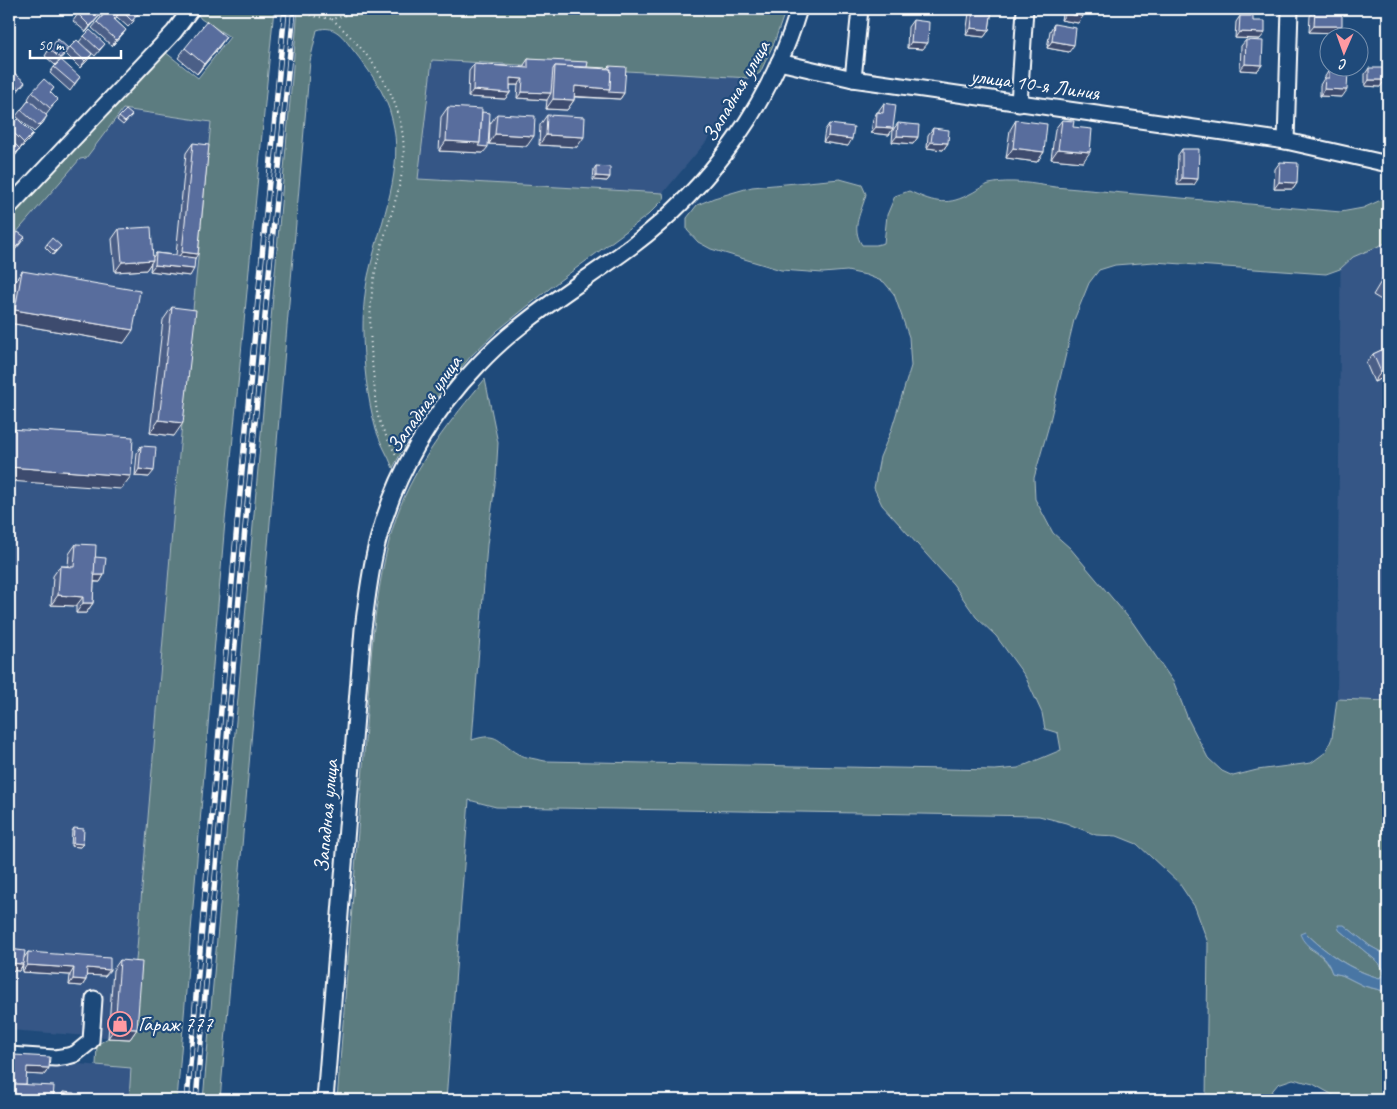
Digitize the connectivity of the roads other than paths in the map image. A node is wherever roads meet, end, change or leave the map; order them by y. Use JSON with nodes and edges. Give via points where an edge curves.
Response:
{"nodes":[{"id":1,"x":191,"y":9,"type":"edge"},
{"id":2,"x":799,"y":9,"type":"edge"},
{"id":3,"x":860,"y":9,"type":"edge"},
{"id":4,"x":1025,"y":9,"type":"edge"},
{"id":5,"x":1290,"y":9,"type":"edge"},
{"id":6,"x":779,"y":62,"type":"junction"},
{"id":7,"x":853,"y":79,"type":"junction"},
{"id":8,"x":1019,"y":104,"type":"junction"},
{"id":9,"x":1286,"y":141,"type":"junction"},
{"id":10,"x":1388,"y":164,"type":"edge"},
{"id":11,"x":9,"y":207,"type":"edge"},
{"id":12,"x":94,"y":999,"type":"dead end"},
{"id":13,"x":9,"y":1055,"type":"edge"},
{"id":14,"x":325,"y":1100,"type":"edge"}],
"edges":[{"from":1,"to":11,"type":"street","via":[[174,32]]},
{"from":2,"to":6,"type":"street","name":"Западная улица"},
{"from":3,"to":7,"type":"street"},
{"from":4,"to":8,"type":"street"},
{"from":5,"to":9,"type":"street"},
{"from":6,"to":7,"type":"street","name":"улица 10-я Линия"},
{"from":6,"to":14,"type":"street","name":"Западная улица","via":[[750,118],[710,173],[665,220],[536,315],[479,364],[434,419],[403,470],[378,539],[363,629]]},
{"from":7,"to":8,"type":"street","name":"улица 10-я Линия"},
{"from":8,"to":9,"type":"street","name":"улица 10-я Линия"},
{"from":9,"to":10,"type":"street","name":"улица 10-я Линия"},
{"from":12,"to":13,"type":"street","via":[[91,1041],[75,1054],[55,1058]]}]}
